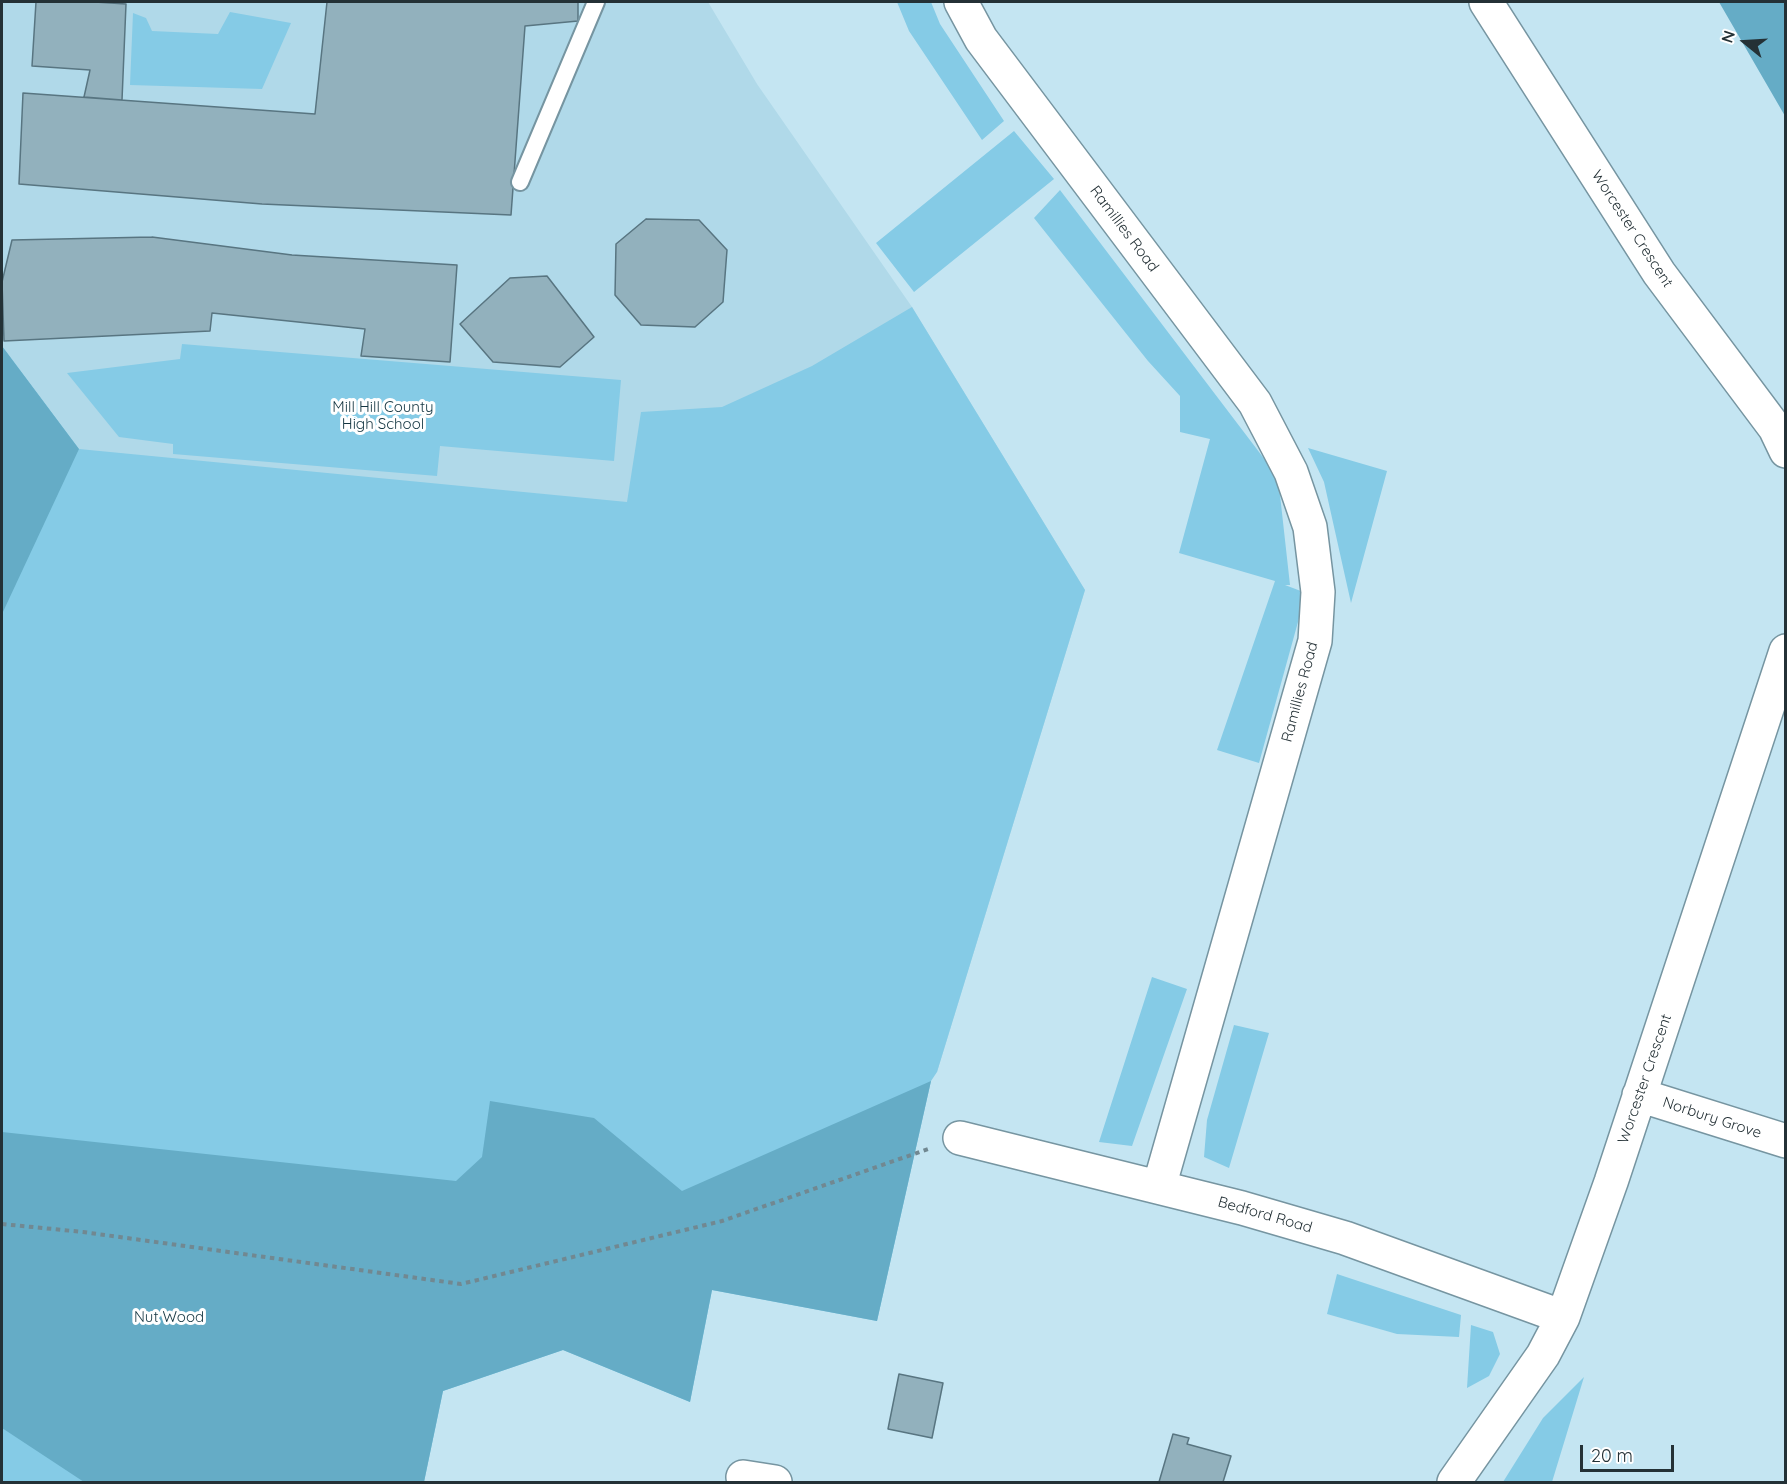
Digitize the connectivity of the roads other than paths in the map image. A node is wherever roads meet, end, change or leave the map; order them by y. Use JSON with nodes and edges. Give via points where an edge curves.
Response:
{"nodes":[{"id":1,"x":596,"y":2,"type":"edge"},
{"id":2,"x":961,"y":2,"type":"edge"},
{"id":3,"x":1486,"y":2,"type":"edge"},
{"id":4,"x":520,"y":182,"type":"dead end"},
{"id":5,"x":1785,"y":451,"type":"edge"},
{"id":6,"x":1785,"y":654,"type":"edge"},
{"id":7,"x":1639,"y":1095,"type":"junction"},
{"id":8,"x":960,"y":1138,"type":"road end"},
{"id":9,"x":1785,"y":1141,"type":"edge"},
{"id":10,"x":1159,"y":1187,"type":"junction"},
{"id":11,"x":1563,"y":1317,"type":"junction"},
{"id":12,"x":742,"y":1480,"type":"edge"},
{"id":13,"x":775,"y":1482,"type":"edge"},
{"id":14,"x":1454,"y":1482,"type":"edge"}],
"edges":[{"from":1,"to":4,"type":"lane"},
{"from":2,"to":10,"type":"street","name":"Ramillies Road","via":[[981,39],[1255,403],[1291,472],[1310,527],[1318,592],[1315,641]]},
{"from":3,"to":5,"type":"street","name":"Worcester Crescent","via":[[1659,273],[1775,428]]},
{"from":6,"to":7,"type":"street","name":"Worcester Crescent"},
{"from":7,"to":9,"type":"street","name":"Norbury Grove"},
{"from":7,"to":11,"type":"street","name":"Worcester Crescent"},
{"from":8,"to":10,"type":"street","name":"Bedford Road"},
{"from":10,"to":11,"type":"street","name":"Bedford Road","via":[[1345,1238]]},
{"from":11,"to":14,"type":"street","name":"Worcester Crescent","via":[[1543,1355]]},
{"from":12,"to":13,"type":"street"}]}
